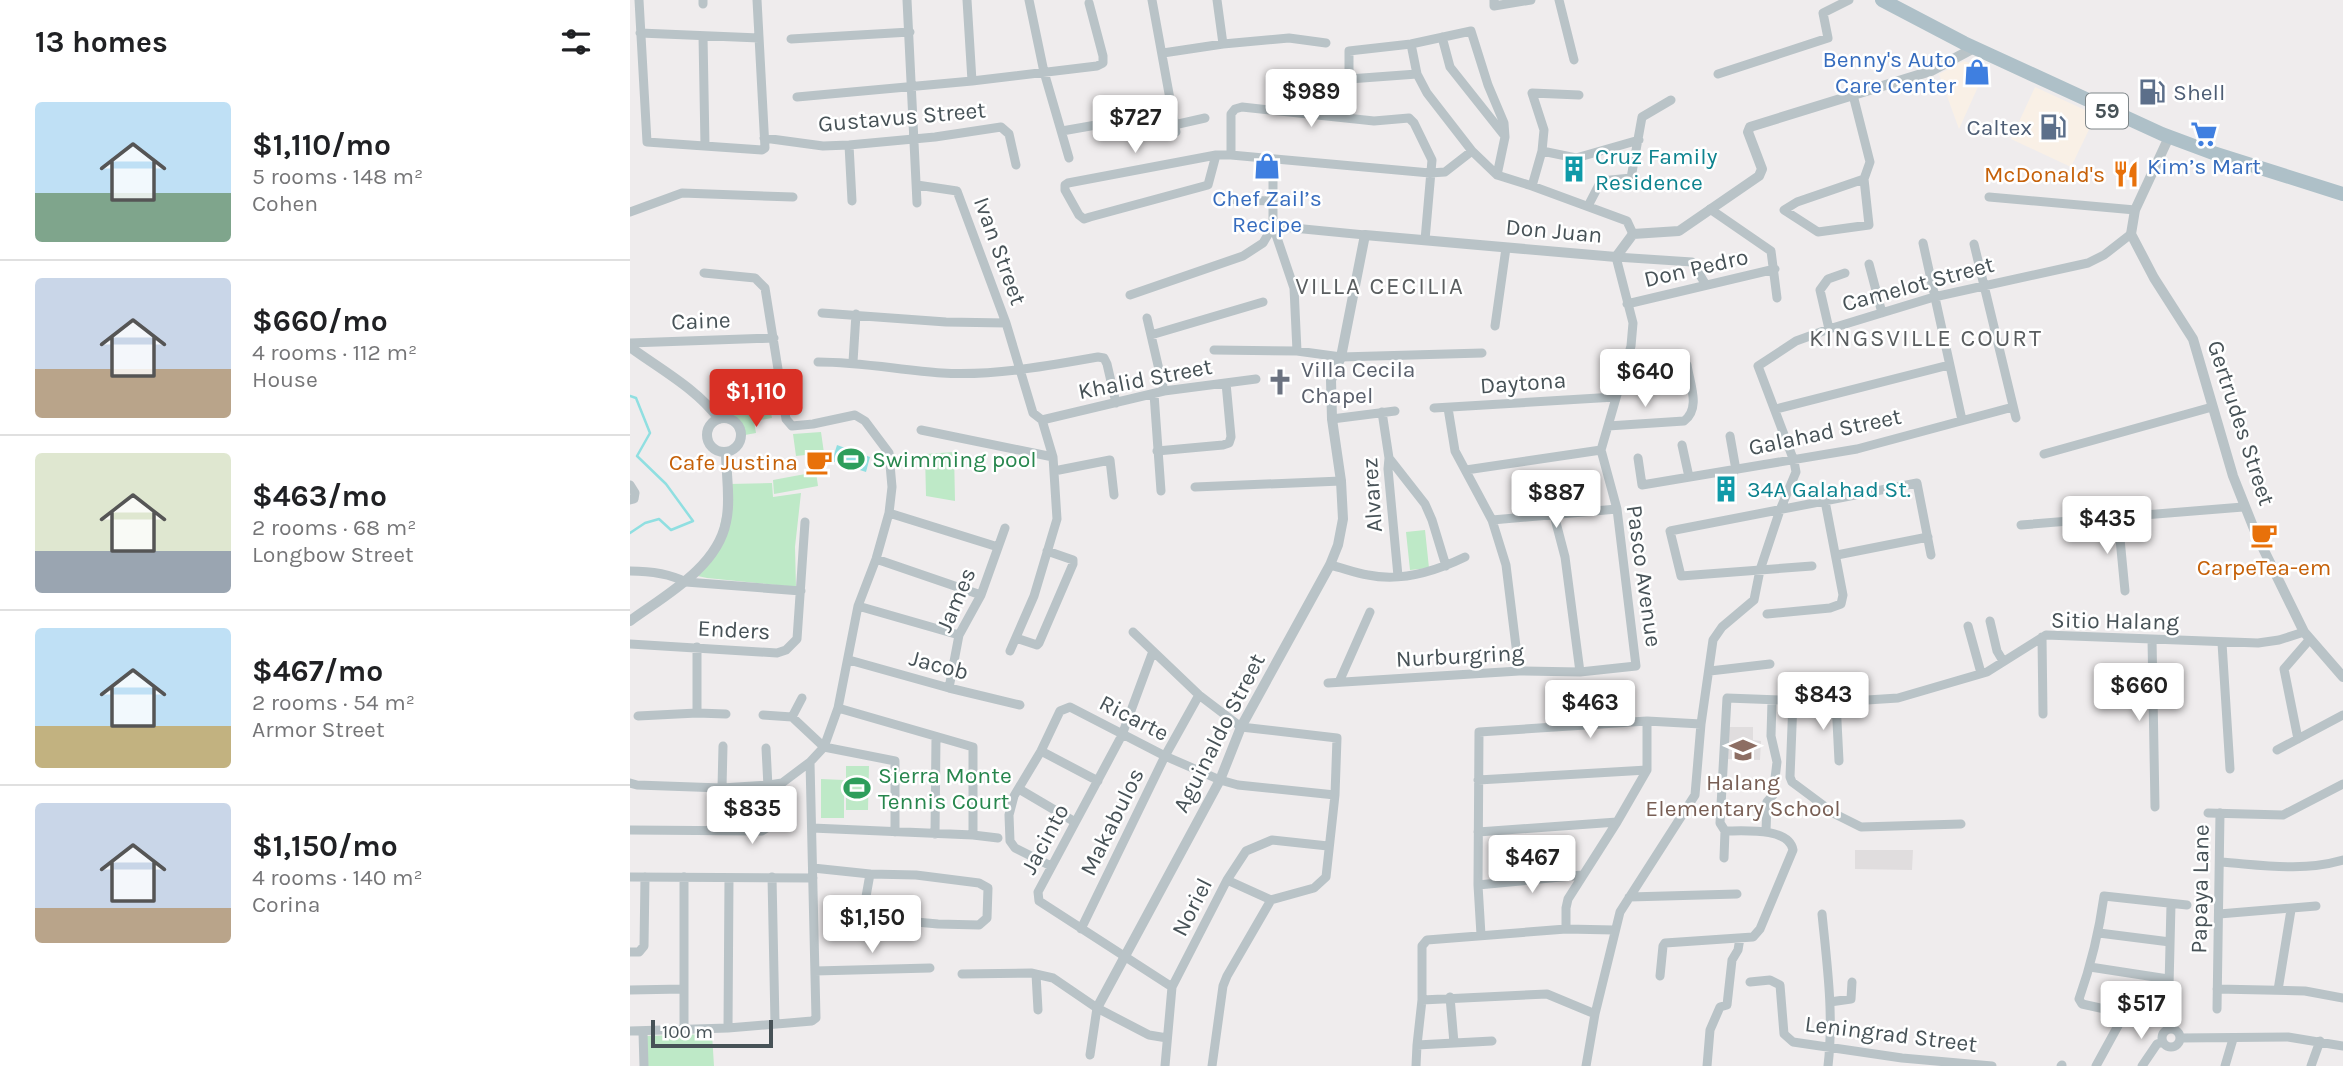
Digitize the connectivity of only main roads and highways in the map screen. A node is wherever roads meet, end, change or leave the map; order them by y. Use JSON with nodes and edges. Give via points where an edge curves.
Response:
{"nodes":[{"id":1,"x":1882,"y":0,"type":"edge"},
{"id":2,"x":2343,"y":194,"type":"edge"}],
"edges":[{"from":1,"to":2,"type":"main road","number":"59","via":[[1974,48],[2169,137]]}]}
